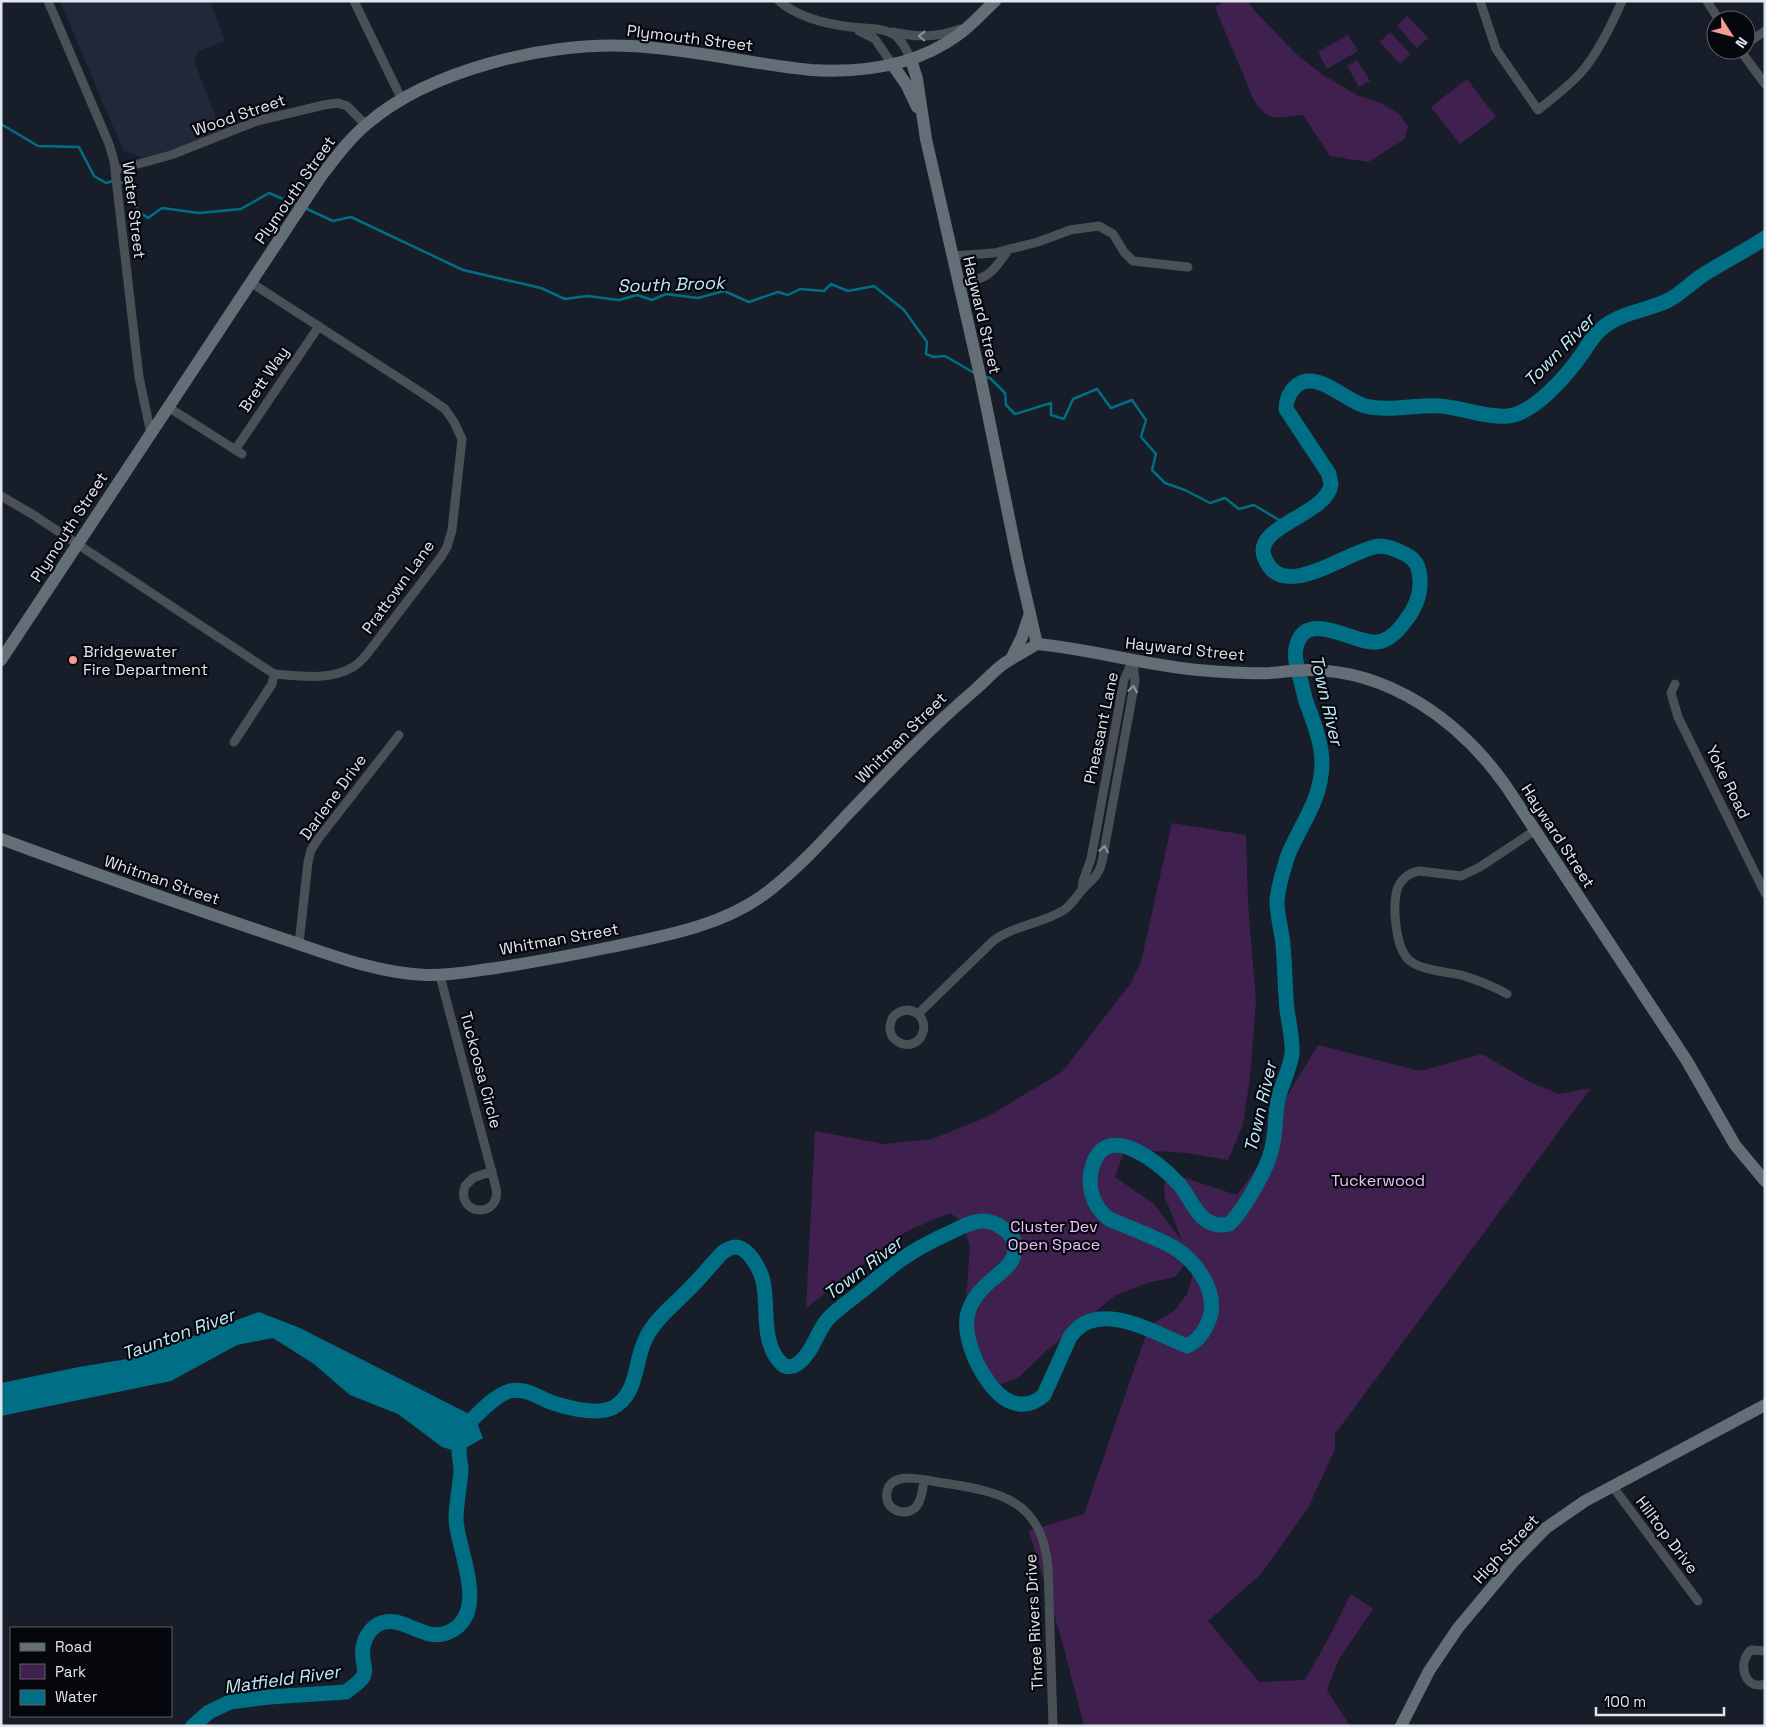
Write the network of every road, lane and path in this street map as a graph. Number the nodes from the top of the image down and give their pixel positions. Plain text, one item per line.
1 (48, 1) edge
2 (354, 1) edge
3 (779, 1) edge
4 (996, 1) edge
5 (1480, 1) edge
6 (1622, 1) edge
7 (968, 27) junction
8 (852, 28) junction
9 (876, 29) junction
10 (911, 59) junction
11 (1747, 60) edge
12 (892, 64) junction
13 (1765, 84) edge
14 (402, 100) junction
15 (921, 117) junction
16 (366, 124) junction
17 (116, 178) junction
18 (1009, 249) junction
19 (952, 256) junction
20 (1188, 267) dead end
21 (250, 282) junction
22 (958, 284) junction
23 (319, 326) junction
24 (168, 407) junction
25 (151, 434) junction
26 (1, 496) edge
27 (77, 544) junction
28 (1030, 613) junction
29 (1038, 644) junction
30 (1011, 659) junction
31 (1, 660) edge
32 (1133, 661) junction
33 (274, 674) junction
34 (1675, 684) dead end
35 (399, 734) dead end
36 (234, 742) dead end
37 (1109, 761) junction
38 (1120, 763) junction
39 (1104, 788) junction
40 (1115, 789) junction
41 (1534, 831) junction
42 (1, 840) edge
43 (1082, 890) junction
44 (1765, 893) edge
45 (299, 944) junction
46 (440, 976) junction
47 (1507, 994) dead end
48 (918, 1014) dead end
49 (492, 1171) junction
50 (1765, 1181) edge
51 (1765, 1405) edge
52 (924, 1480) junction
53 (1613, 1487) junction
54 (1698, 1601) dead end
55 (1765, 1650) edge
56 (1765, 1684) edge
57 (1053, 1726) edge
58 (1401, 1726) edge

1 - 17 street, Water Street
2 - 14 street
3 - 8 street
4 - 7 street, Plymouth Street
5 - 6 street
7 -> 9 street
7 - 10 street, Plymouth Street
8 - 9 street
8 - 12 street
9 - 10 street
10 - 12 street, Plymouth Street
10 - 15 street, Hayward Street
11 - 13 street
12 - 14 street, Plymouth Street
12 - 15 street, Hayward Street
14 - 16 street, Plymouth Street
15 - 19 street, Hayward Street
16 - 17 street, Wood Street
16 - 21 street, Plymouth Street
17 - 25 street, Water Street
18 - 19 street
18 - 20 street
18 - 22 street
19 - 22 street, Hayward Street
21 - 23 street, Prattown Lane
21 - 24 street, Plymouth Street
22 - 28 street, Hayward Street
23 - 24 street, Brett Way
23 - 33 street, Prattown Lane
24 - 25 street, Plymouth Street
25 - 27 street, Plymouth Street
26 - 27 street, Prattown Lane
27 - 31 street, Plymouth Street
27 - 33 street, Prattown Lane
28 - 29 street, Hayward Street
28 - 30 street
29 - 30 street, Whitman Street
29 - 32 street, Hayward Street
30 - 46 street, Whitman Street
32 - 37 street, Pheasant Lane
38 -> 32 street, Pheasant Lane
32 - 41 street, Hayward Street
33 - 36 street
34 - 44 street, Yoke Road
35 - 45 street, Darlene Drive
37 - 38 street
37 - 39 street, Pheasant Lane
38 - 40 street, Pheasant Lane
39 - 40 street
39 - 43 street, Pheasant Lane
43 -> 40 street, Pheasant Lane
41 - 47 street
41 - 50 street, Hayward Street
42 - 45 street, Whitman Street
43 - 48 street, Pheasant Lane
45 - 46 street, Whitman Street
46 - 49 street, Tuckoosa Circle
49 - 49 street, Tuckoosa Circle
51 - 53 street, High Street
52 - 52 street, Three Rivers Drive
52 - 57 street, Three Rivers Drive
53 - 54 street, Hilltop Drive
53 - 58 street, High Street
55 - 56 street

